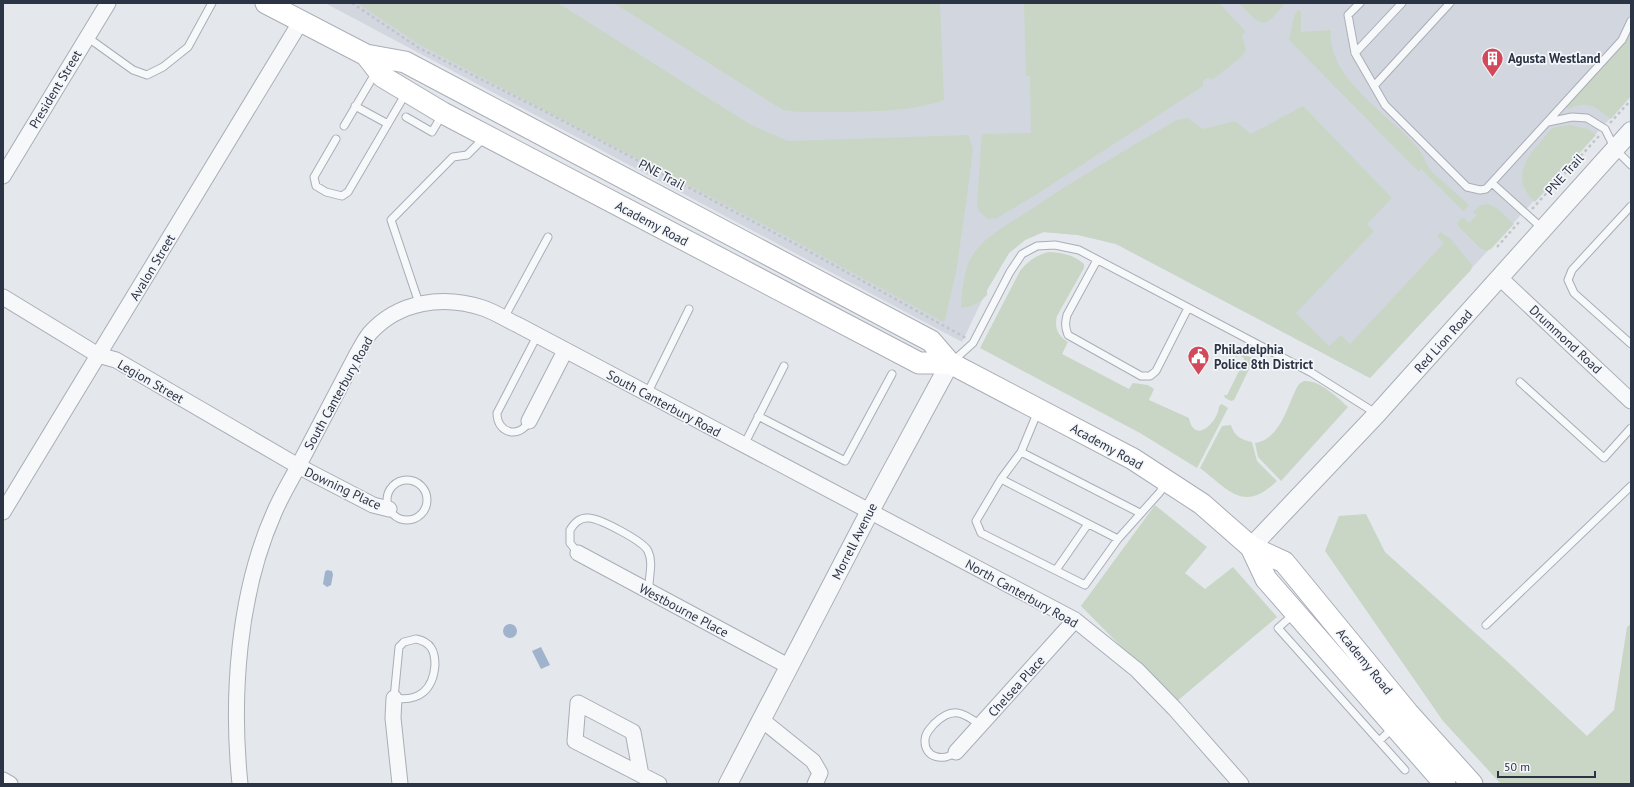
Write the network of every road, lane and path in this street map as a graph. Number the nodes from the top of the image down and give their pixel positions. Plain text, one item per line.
1 (108, 3) edge
2 (212, 3) edge
3 (266, 3) edge
4 (352, 3) edge
5 (1360, 3) edge
6 (1402, 3) edge
7 (1450, 3) edge
8 (301, 21) junction
9 (1631, 22) edge
10 (87, 37) junction
11 (1355, 53) junction
12 (372, 63) junction
13 (1374, 86) junction
14 (407, 92) junction
15 (1631, 100) edge
16 (355, 106) junction
17 (443, 113) junction
18 (406, 117) dead end
19 (1548, 122) junction
20 (388, 124) junction
21 (344, 126) dead end
22 (1605, 129) junction
23 (1631, 131) edge
24 (486, 136) junction
25 (336, 139) dead end
26 (1615, 149) junction
27 (1631, 165) edge
28 (3, 176) edge
29 (1492, 183) junction
30 (1631, 206) edge
31 (1527, 214) junction
32 (1544, 229) junction
33 (548, 237) dead end
34 (1496, 247) dead end
35 (1097, 260) junction
36 (1500, 278) junction
37 (3, 297) edge
38 (419, 303) junction
39 (1188, 308) junction
40 (688, 309) dead end
41 (504, 318) junction
42 (537, 336) junction
43 (973, 343) junction
44 (1631, 344) edge
45 (565, 351) junction
46 (98, 355) junction
47 (950, 363) junction
48 (784, 366) dead end
49 (892, 374) dead end
50 (1520, 382) dead end
51 (647, 394) junction
52 (1631, 400) edge
53 (1039, 409) junction
54 (1377, 414) junction
55 (758, 416) junction
56 (529, 420) joint
57 (1631, 428) edge
58 (744, 445) junction
59 (1021, 452) junction
60 (298, 466) junction
61 (1001, 479) junction
62 (1167, 480) junction
63 (1631, 486) edge
64 (389, 509) junction
65 (870, 511) junction
66 (3, 512) edge
67 (1140, 513) junction
68 (1088, 524) junction
69 (1118, 539) junction
70 (1251, 547) junction
71 (578, 553) joint
72 (1056, 570) junction
73 (649, 591) junction
74 (1075, 620) junction
75 (1486, 625) dead end
76 (790, 667) junction
77 (394, 698) junction
78 (762, 720) junction
79 (1396, 724) junction
80 (980, 725) junction
81 (956, 752) joint
82 (1405, 770) dead end
83 (641, 775) junction
84 (1441, 777) edge
85 (3, 780) edge
86 (10, 784) edge
87 (240, 784) edge
88 (400, 784) edge
89 (659, 784) edge
90 (728, 784) edge
91 (815, 784) edge
92 (1241, 784) edge
93 (1472, 784) edge

1 - 10 street, President Street
2 - 10 lane
3 - 8 main road, Academy Road
4 - 43 path, PNE Trail
5 - 11 lane
6 - 11 lane
7 - 13 lane
8 - 12 main road, Academy Road
8 - 46 street, Avalon Street
9 - 19 lane
10 - 28 street, President Street
11 - 13 lane
12 - 14 main road, Academy Road
12 - 16 lane
12 - 47 main road, Academy Road
13 - 29 lane
14 - 17 main road, Academy Road
14 - 20 lane
15 - 22 path, PNE Trail
16 - 20 lane
16 - 21 lane
17 - 18 lane
17 - 24 main road, Academy Road
19 - 22 lane
19 - 29 lane
20 - 25 lane
22 - 26 lane
22 - 31 path, PNE Trail
23 - 26 street, Red Lion Road
24 - 38 lane
24 - 47 main road, Academy Road
26 - 27 lane
26 - 32 street, Red Lion Road
29 - 31 lane
30 - 44 lane
31 - 32 lane
31 - 34 path, PNE Trail
32 - 36 street, Red Lion Road
33 - 41 lane
35 - 39 lane
35 - 39 lane
35 - 43 lane
36 - 52 street, Drummond Road
36 - 54 street, Red Lion Road
37 - 46 street, Legion Street
38 - 41 street, South Canterbury Road
38 - 60 street, South Canterbury Road
39 - 54 lane
40 - 51 lane
41 - 42 street, South Canterbury Road
42 - 45 street, South Canterbury Road
42 - 56 lane
43 - 47 lane
45 - 51 street, South Canterbury Road
45 - 56 street
46 - 60 street, Legion Street
46 - 66 street, Avalon Street
47 - 53 main road, Academy Road
47 - 65 street, Morrell Avenue
48 - 55 lane
49 - 55 lane
50 - 57 lane
51 - 58 street, South Canterbury Road
53 - 59 lane
53 - 62 main road, Academy Road
54 - 70 street, Red Lion Road
55 - 58 lane
58 - 65 street, South Canterbury Road
59 - 61 lane
59 - 67 lane
60 - 64 street, Downing Place
60 - 87 street, South Canterbury Road
61 - 68 lane
61 - 72 lane
62 - 67 lane
62 - 70 main road, Academy Road
63 - 75 lane
64 - 64 lane
65 - 74 street, North Canterbury Road
65 - 76 street, Morrell Avenue
67 - 69 lane
68 - 69 lane
68 - 72 lane
69 - 72 lane
70 - 79 main road, Academy Road
70 - 79 main road, Academy Road
71 - 73 street, Westbourne Place
71 - 73 lane
73 - 76 street, Westbourne Place
74 - 80 street, Chelsea Place
74 - 92 street, North Canterbury Road
76 - 78 street, Morrell Avenue
77 - 77 lane
77 - 88 street
78 - 90 street, Morrell Avenue
78 - 91 street
79 - 82 lane
79 - 84 main road, Academy Road
80 - 81 street, Chelsea Place
80 - 81 lane
83 - 83 street
83 - 89 street
84 - 93 main road, Academy Road
85 - 86 street

